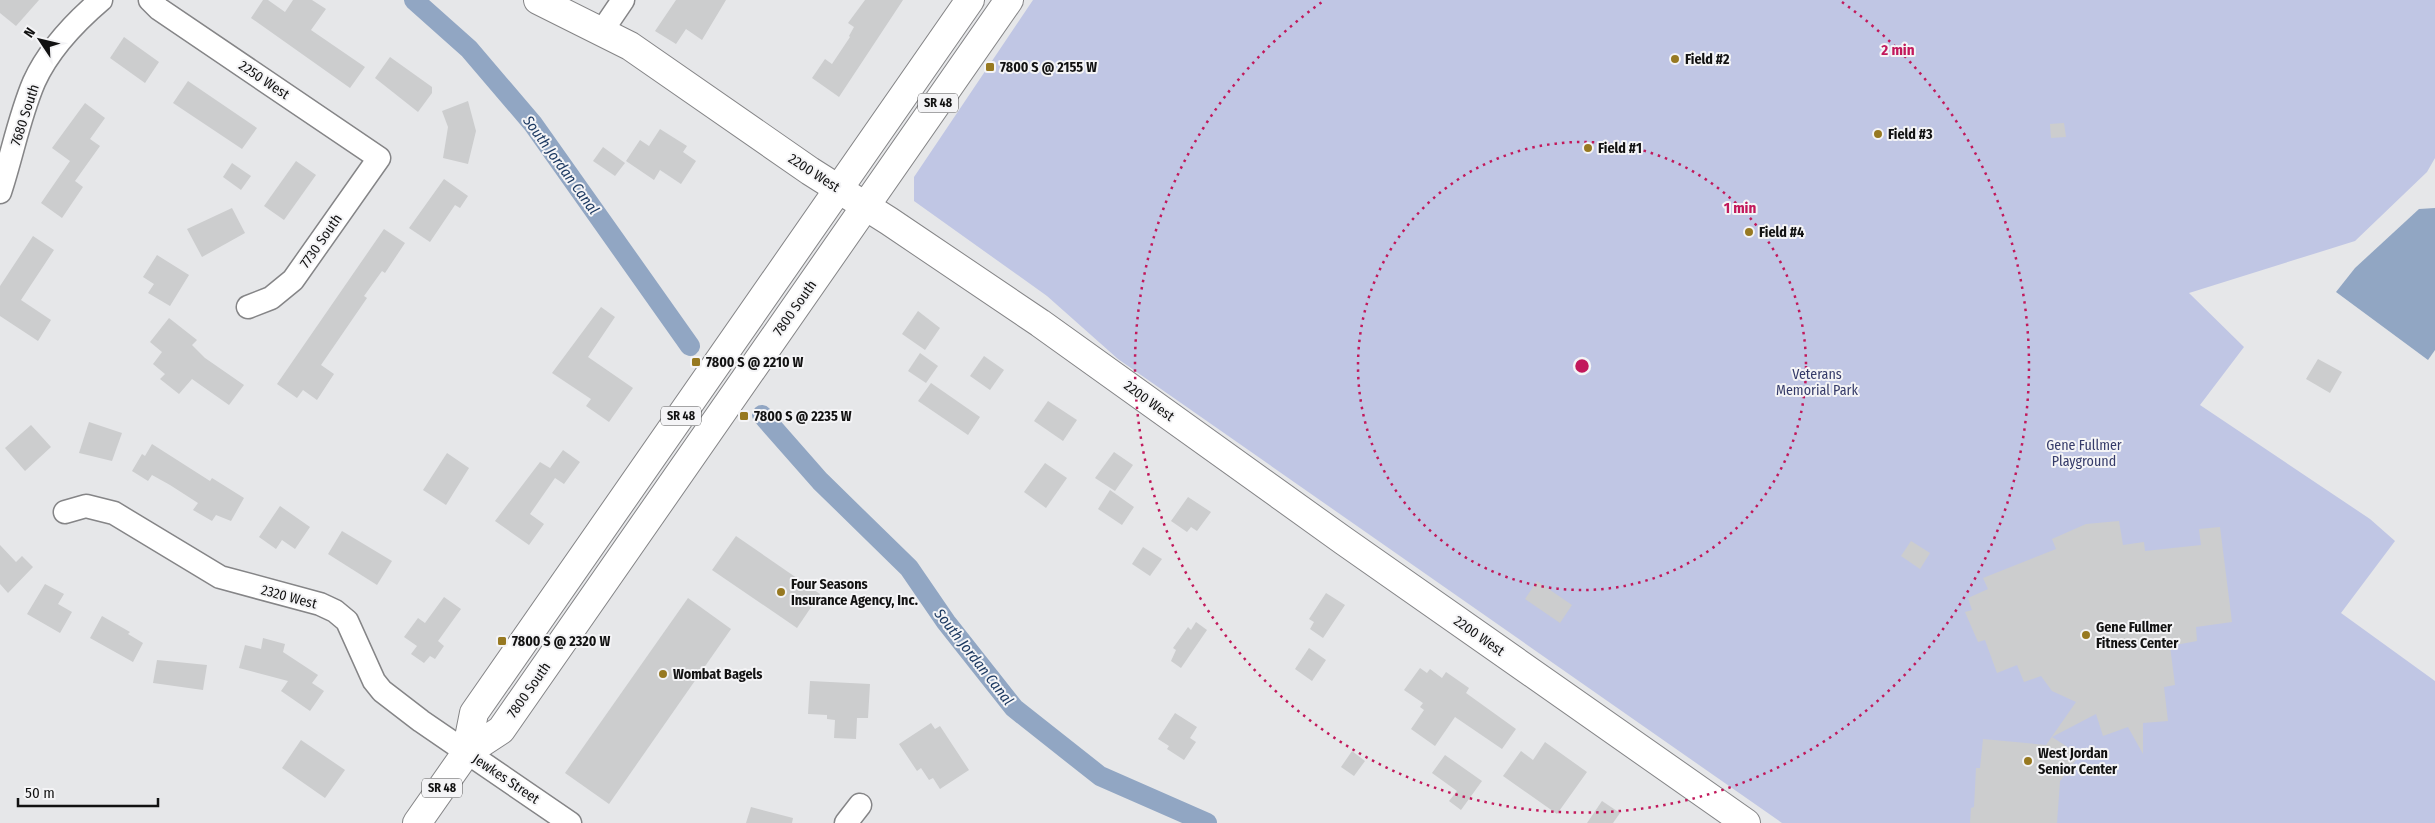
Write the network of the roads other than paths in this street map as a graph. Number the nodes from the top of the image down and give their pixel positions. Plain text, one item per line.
1 (101, 0) edge
2 (150, 0) edge
3 (538, 0) edge
4 (623, 0) edge
5 (970, 0) edge
6 (1009, 0) edge
7 (602, 31) junction
8 (6, 153) edge
9 (379, 158) joint
10 (839, 190) junction
11 (0, 192) edge
12 (866, 207) junction
13 (248, 307) dead end
14 (65, 512) dead end
15 (466, 753) junction
16 (860, 804) dead end
17 (417, 823) edge
18 (570, 823) edge
19 (846, 823) edge
20 (1746, 823) edge

1 - 8 street, 7680 South
2 - 9 street, 2250 West
3 - 7 main road, 2200 West
4 - 7 street
5 - 10 main road, 7800 South / SR 48
6 - 12 main road, 7800 South / SR 48
7 - 10 main road, 2200 West
8 - 11 street, 7680 South
9 - 13 street, 7730 South
10 - 12 main road, 2200 West
10 - 15 main road, 7800 South / SR 48
12 - 15 main road, 7800 South / SR 48
12 - 20 main road, 2200 West
14 - 15 street, 2320 West
15 - 17 main road, 7800 South / SR 48
15 - 18 street, Jewkes Street
16 - 19 street

